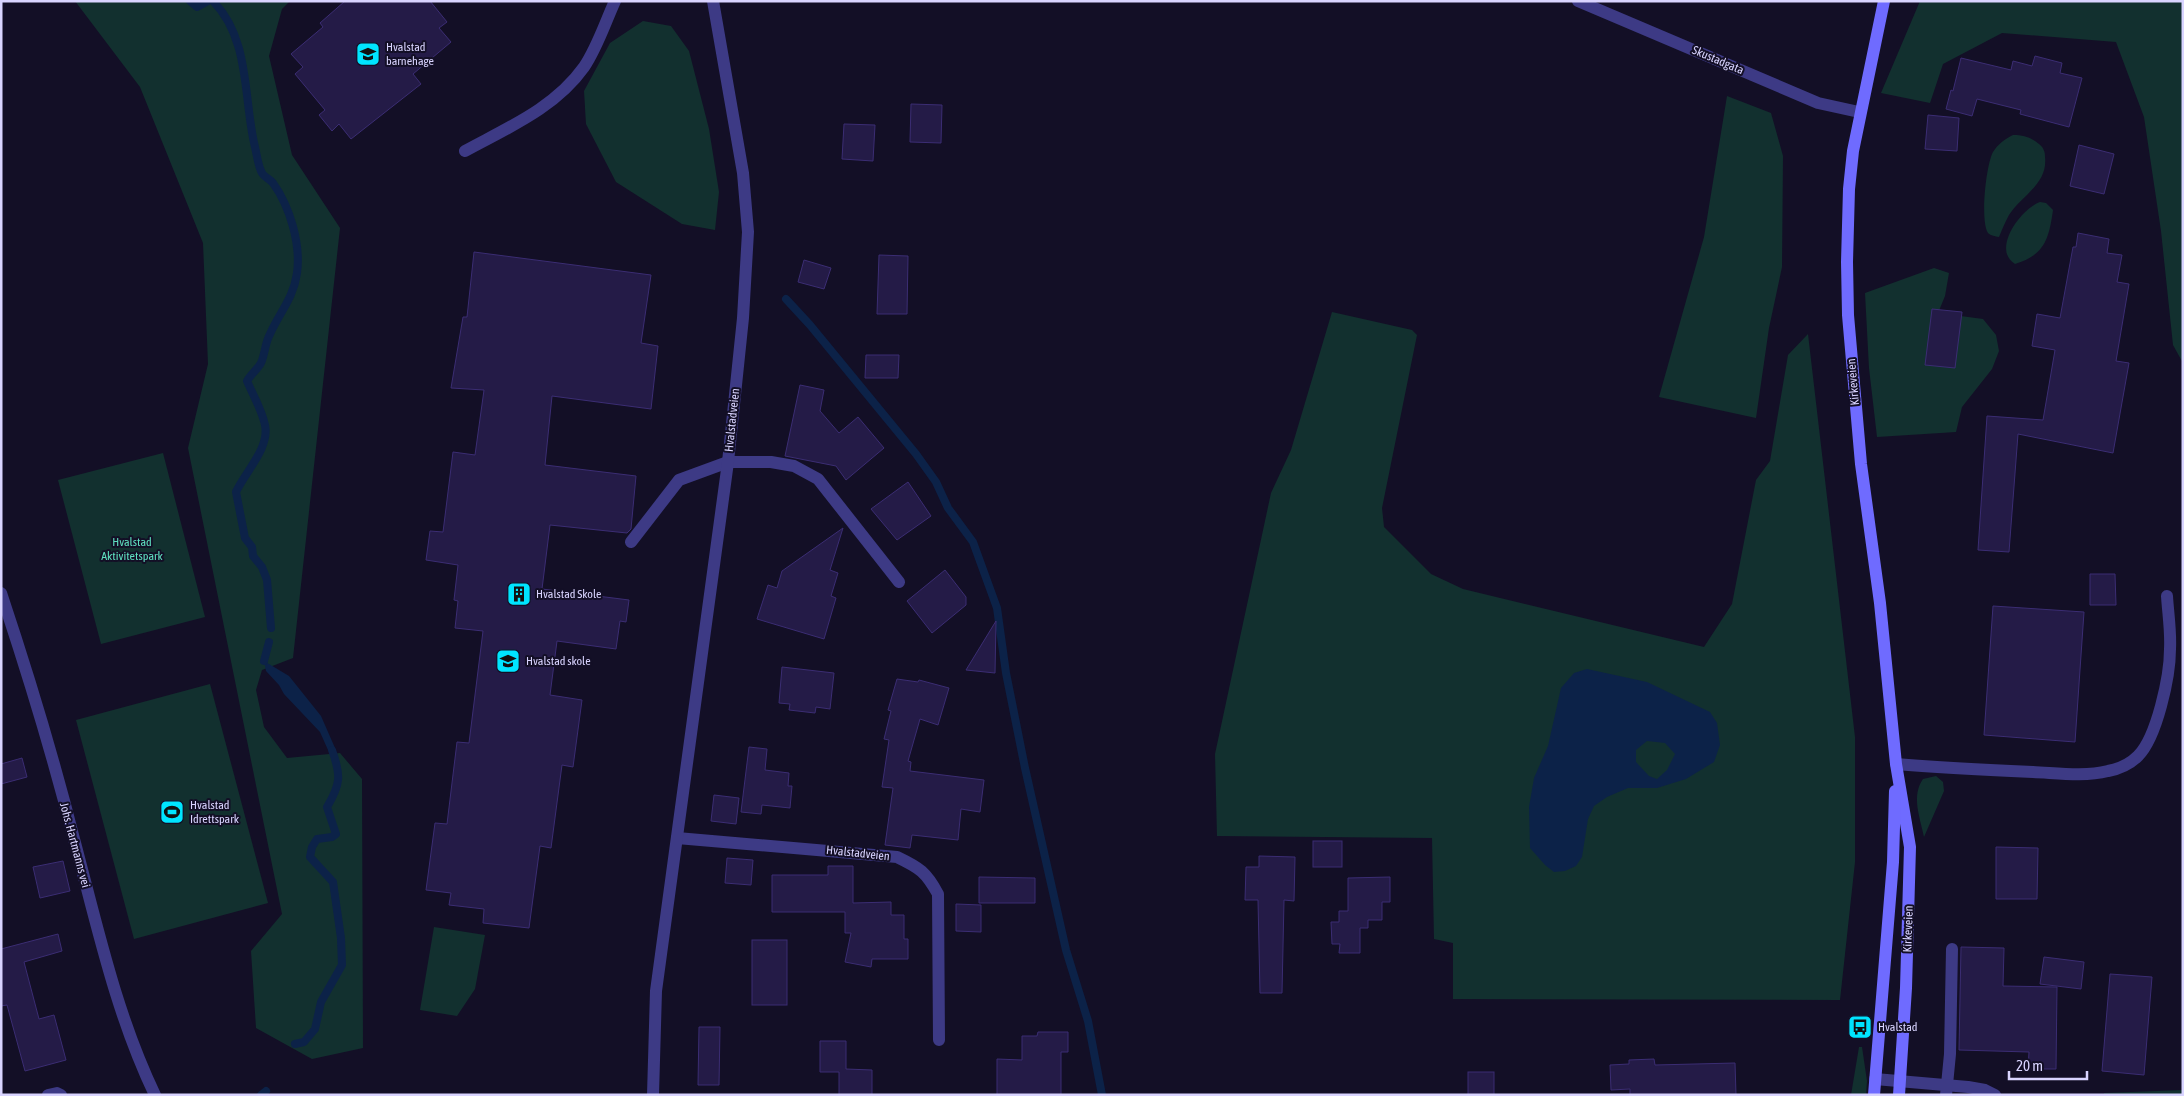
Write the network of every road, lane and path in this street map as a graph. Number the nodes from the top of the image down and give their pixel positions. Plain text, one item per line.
1 (616, 1) edge
2 (712, 1) edge
3 (1578, 1) edge
4 (1884, 1) edge
5 (1860, 112) junction
6 (465, 151) dead end
7 (728, 462) junction
8 (631, 542) dead end
9 (899, 582) dead end
10 (1, 593) edge
11 (2167, 596) dead end
12 (1896, 764) junction
13 (677, 838) junction
14 (1952, 949) dead end
15 (939, 1040) dead end
16 (1875, 1080) junction
17 (1900, 1089) edge
18 (1946, 1090) edge
19 (48, 1095) edge
20 (61, 1095) edge
21 (155, 1095) edge
22 (653, 1095) edge
23 (1874, 1095) edge
24 (1995, 1095) edge

1 - 6 street
2 - 7 street, Hvalstadveien
3 - 5 street, Skustadgata
4 - 5 main road, Kirkeveien
5 - 12 main road, Kirkeveien
7 - 8 street
7 - 9 street
7 - 13 street, Hvalstadveien
10 - 21 street, Johs. Hartmanns vei
11 - 12 street
12 - 16 main road, Kirkeveien
12 - 17 main road, Kirkeveien
13 - 15 street, Hvalstadveien
13 - 22 street, Hvalstadveien
14 - 18 street
16 - 17 street
16 - 23 main road, Kirkeveien
17 - 18 street
18 - 24 street
19 - 20 street

